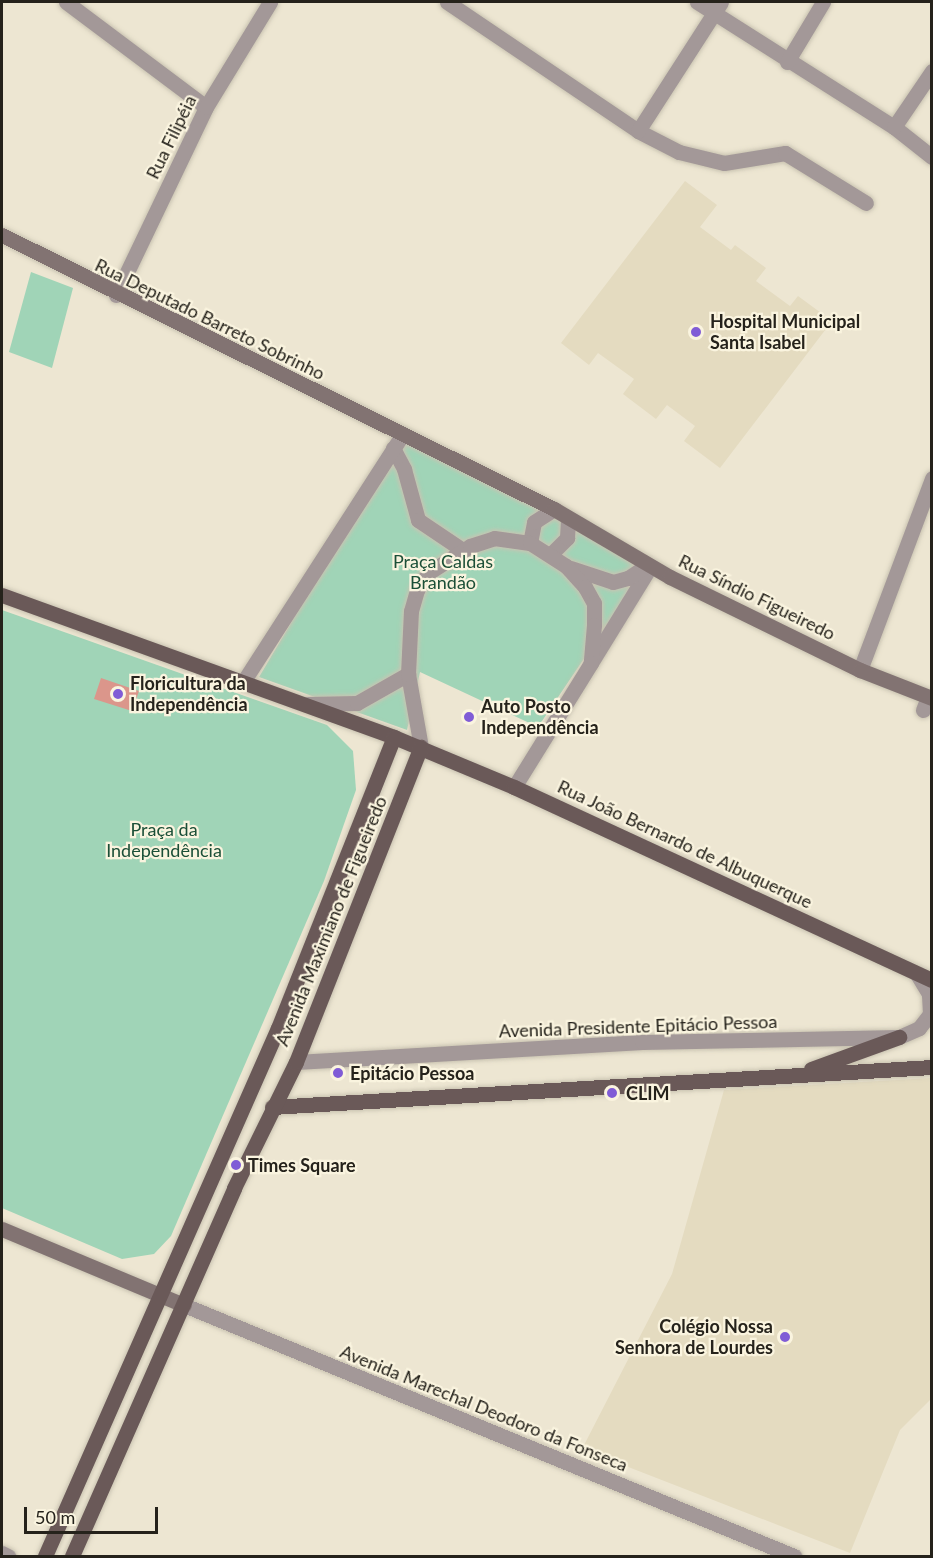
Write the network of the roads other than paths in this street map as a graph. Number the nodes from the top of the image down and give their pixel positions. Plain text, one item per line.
1 (66, 2) edge
2 (270, 2) edge
3 (447, 2) edge
4 (697, 2) edge
5 (823, 2) edge
6 (717, 7) edge
7 (787, 62) junction
8 (932, 71) edge
9 (206, 107) junction
10 (894, 127) junction
11 (638, 131) junction
12 (932, 157) edge
13 (866, 203) dead end
14 (2, 235) edge
15 (116, 295) junction
16 (403, 434) junction
17 (393, 448) junction
18 (932, 478) edge
19 (554, 509) junction
20 (568, 518) junction
21 (530, 543) junction
22 (462, 549) junction
23 (550, 554) junction
24 (566, 566) junction
25 (649, 566) junction
26 (2, 595) edge
27 (591, 663) junction
28 (860, 670) junction
29 (408, 674) junction
30 (243, 682) junction
31 (928, 702) edge
32 (308, 704) junction
33 (394, 737) junction
34 (421, 747) junction
35 (514, 787) junction
36 (924, 977) edge
37 (899, 1037) junction
38 (296, 1062) junction
39 (932, 1067) edge
40 (794, 1075) junction
41 (272, 1107) junction
42 (2, 1229) edge
43 (160, 1294) junction
44 (184, 1305) junction
45 (2, 1553) edge
46 (8, 1557) edge
47 (45, 1557) edge
48 (72, 1557) edge
49 (794, 1557) edge

1 - 9 street
2 - 9 street, Rua Filipéia
3 - 11 street
4 - 6 street
5 - 7 street
6 - 7 street
6 - 11 street
7 - 10 street
8 - 10 street
9 - 15 street, Rua Filipéia
10 - 12 street
11 - 13 street
14 - 15 main road, Rua Deputado Barreto Sobrinho
15 - 16 main road, Rua Deputado Barreto Sobrinho
16 - 17 street
16 - 19 main road
17 - 22 street
17 - 30 street
18 - 28 street
19 - 20 main road
19 - 21 street
20 - 23 street
20 - 25 main road
21 - 22 street
21 - 23 street
22 - 29 street
23 - 24 street
24 - 25 street
24 - 27 street
25 - 27 street
25 - 28 main road, Rua Síndio Figueiredo
26 - 30 main road
27 - 35 street
28 - 31 main road, Rua Síndio Figueiredo
29 - 32 street
29 - 34 street
30 - 32 main road
32 - 33 main road
33 - 34 main road
33 - 43 main road
34 - 35 main road, Rua João Bernardo de Albuquerque
34 - 38 main road, Avenida Maximiano de Figueiredo
35 - 36 main road, Rua João Bernardo de Albuquerque
36 - 37 street
37 - 38 street, Avenida Presidente Epitácio Pessoa
37 - 40 main road
38 - 41 main road, Avenida Maximiano de Figueiredo
39 - 40 main road
40 - 41 main road
41 - 44 main road
42 - 43 main road
43 - 44 main road, Avenida Marechal Deodoro da Fonseca
43 - 47 main road
44 - 48 main road
44 - 49 street, Avenida Marechal Deodoro da Fonseca
45 - 46 street

